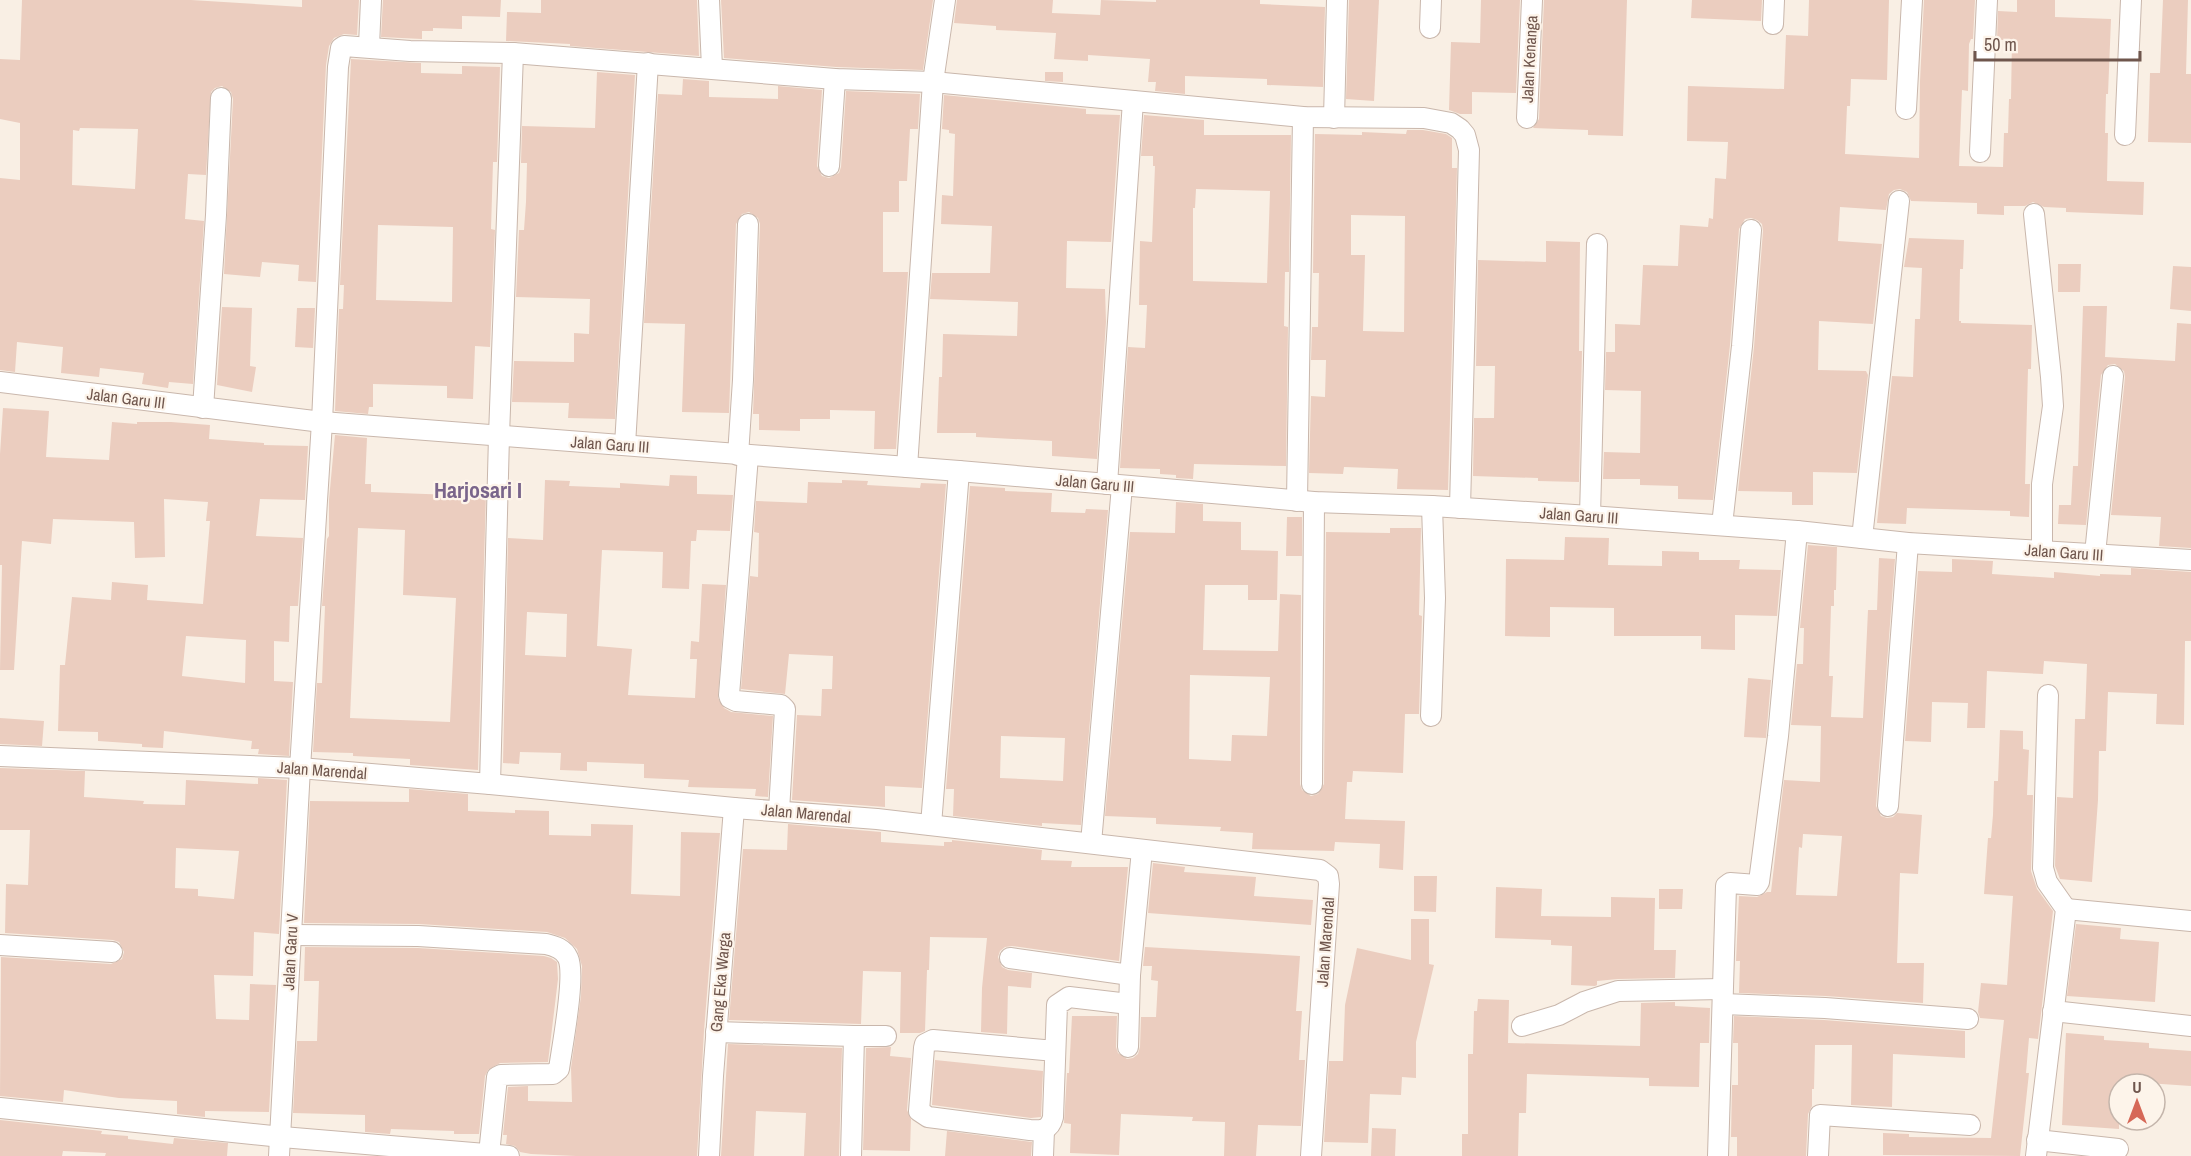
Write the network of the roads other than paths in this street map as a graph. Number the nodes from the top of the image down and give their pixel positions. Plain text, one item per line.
1 (371, 0) edge
2 (709, 0) edge
3 (945, 0) edge
4 (1337, 0) edge
5 (1431, 0) edge
6 (1532, 0) edge
7 (1774, 0) edge
8 (1912, 0) edge
9 (1987, 0) edge
10 (2131, 0) edge
11 (1773, 24) dead end
12 (1430, 28) dead end
13 (369, 46) junction
14 (513, 53) junction
15 (648, 63) junction
16 (711, 68) junction
17 (835, 79) junction
18 (933, 82) junction
19 (221, 98) dead end
20 (1133, 101) junction
21 (1906, 109) dead end
22 (1303, 117) junction
23 (1334, 118) junction
24 (1527, 118) dead end
25 (2125, 135) dead end
26 (1980, 152) dead end
27 (829, 166) dead end
28 (1899, 201) dead end
29 (2034, 214) dead end
30 (747, 224) dead end
31 (1751, 230) dead end
32 (1597, 244) dead end
33 (2113, 376) dead end
34 (0, 382) edge
35 (203, 408) junction
36 (322, 422) junction
37 (499, 436) junction
38 (625, 445) junction
39 (743, 455) junction
40 (907, 467) junction
41 (959, 471) junction
42 (1114, 485) junction
43 (1305, 502) junction
44 (1432, 506) junction
45 (1460, 508) junction
46 (1590, 516) junction
47 (1722, 525) junction
48 (1797, 531) junction
49 (1862, 538) junction
50 (1908, 543) junction
51 (2042, 551) junction
52 (2095, 554) junction
53 (2191, 560) edge
54 (2048, 695) dead end
55 (1431, 716) dead end
56 (0, 756) edge
57 (300, 768) junction
58 (490, 784) junction
59 (1312, 784) dead end
60 (1888, 806) dead end
61 (734, 808) junction
62 (780, 811) junction
63 (931, 825) junction
64 (1091, 843) junction
65 (1142, 850) junction
66 (2066, 909) junction
67 (2191, 921) edge
68 (291, 935) junction
69 (0, 945) edge
70 (112, 952) dead end
71 (1010, 958) dead end
72 (1130, 975) junction
73 (1722, 997) junction
74 (1129, 1004) junction
75 (2053, 1011) junction
76 (1968, 1019) dead end
77 (1522, 1026) dead end
78 (2191, 1026) edge
79 (716, 1032) junction
80 (854, 1036) junction
81 (886, 1036) dead end
82 (1128, 1047) dead end
83 (1055, 1051) junction
84 (0, 1108) edge
85 (1970, 1125) dead end
86 (1044, 1130) junction
87 (280, 1147) edge
88 (2037, 1148) edge
89 (2118, 1149) dead end
90 (489, 1154) junction
91 (509, 1156) edge
92 (710, 1156) edge
93 (851, 1156) edge
94 (1043, 1156) edge
95 (1311, 1156) edge
96 (1718, 1156) edge
97 (1818, 1156) edge

1 - 13 street
2 - 16 street
3 - 18 street
4 - 23 street
5 - 12 street
6 - 24 street, Jalan Kenanga
7 - 11 street
8 - 21 street
9 - 26 street
10 - 25 street
13 - 14 street, Jalan Garu V
13 - 36 street, Jalan Garu V
14 - 15 street, Jalan Garu V
14 - 37 street
15 - 16 street, Jalan Garu V
15 - 38 street
16 - 17 street, Jalan Garu V
17 - 18 street, Jalan Garu V
17 - 27 street
18 - 20 street, Jalan Garu V
18 - 40 street
19 - 35 street
20 - 22 street, Jalan Garu V
20 - 42 street
22 - 23 street, Jalan Garu V
22 - 43 street
23 - 45 street, Jalan Garu V
28 - 49 street
29 - 51 street
30 - 39 street
31 - 47 street
32 - 46 street
33 - 52 street
34 - 35 street, Jalan Garu III
35 - 36 street, Jalan Garu III
36 - 37 street, Jalan Garu III
36 - 57 street, Jalan Garu V
37 - 38 street, Jalan Garu III
37 - 58 street
38 - 39 street, Jalan Garu III
39 - 40 street, Jalan Garu III
39 - 62 street
40 - 41 street, Jalan Garu III
41 - 42 street, Jalan Garu III
41 - 63 street
42 - 43 street, Jalan Garu III
42 - 64 street
43 - 44 street, Jalan Garu III
43 - 59 street
44 - 45 street, Jalan Garu III
44 - 55 street
45 - 46 street, Jalan Garu III
46 - 47 street, Jalan Garu III
47 - 48 street, Jalan Garu III
48 - 49 street, Jalan Garu III
48 - 73 street
49 - 50 street, Jalan Garu III
50 - 51 street, Jalan Garu III
50 - 60 street
51 - 52 street, Jalan Garu III
52 - 53 street, Jalan Garu III
54 - 66 street
56 - 57 street, Jalan Marendal
57 - 58 street, Jalan Marendal
57 - 68 street, Jalan Garu V
58 - 61 street, Jalan Marendal
61 - 62 street, Jalan Marendal
61 - 79 street, Gang Eka Warga
62 - 63 street, Jalan Marendal
63 - 64 street, Jalan Marendal
64 - 65 street, Jalan Marendal
65 - 72 street
65 - 95 street, Jalan Marendal
66 - 67 street
66 - 75 street
68 - 87 street, Jalan Garu V
68 - 90 street
69 - 70 street
71 - 72 street
72 - 74 street
73 - 76 street
73 - 77 street
73 - 96 street
74 - 82 street
74 - 83 street
75 - 78 street
75 - 88 street
79 - 80 street
79 - 92 street, Gang Eka Warga
80 - 81 street
80 - 93 street
83 - 86 street
83 - 86 street
84 - 87 street
85 - 97 street
86 - 94 street
87 - 90 street
88 - 89 street
90 - 91 street

